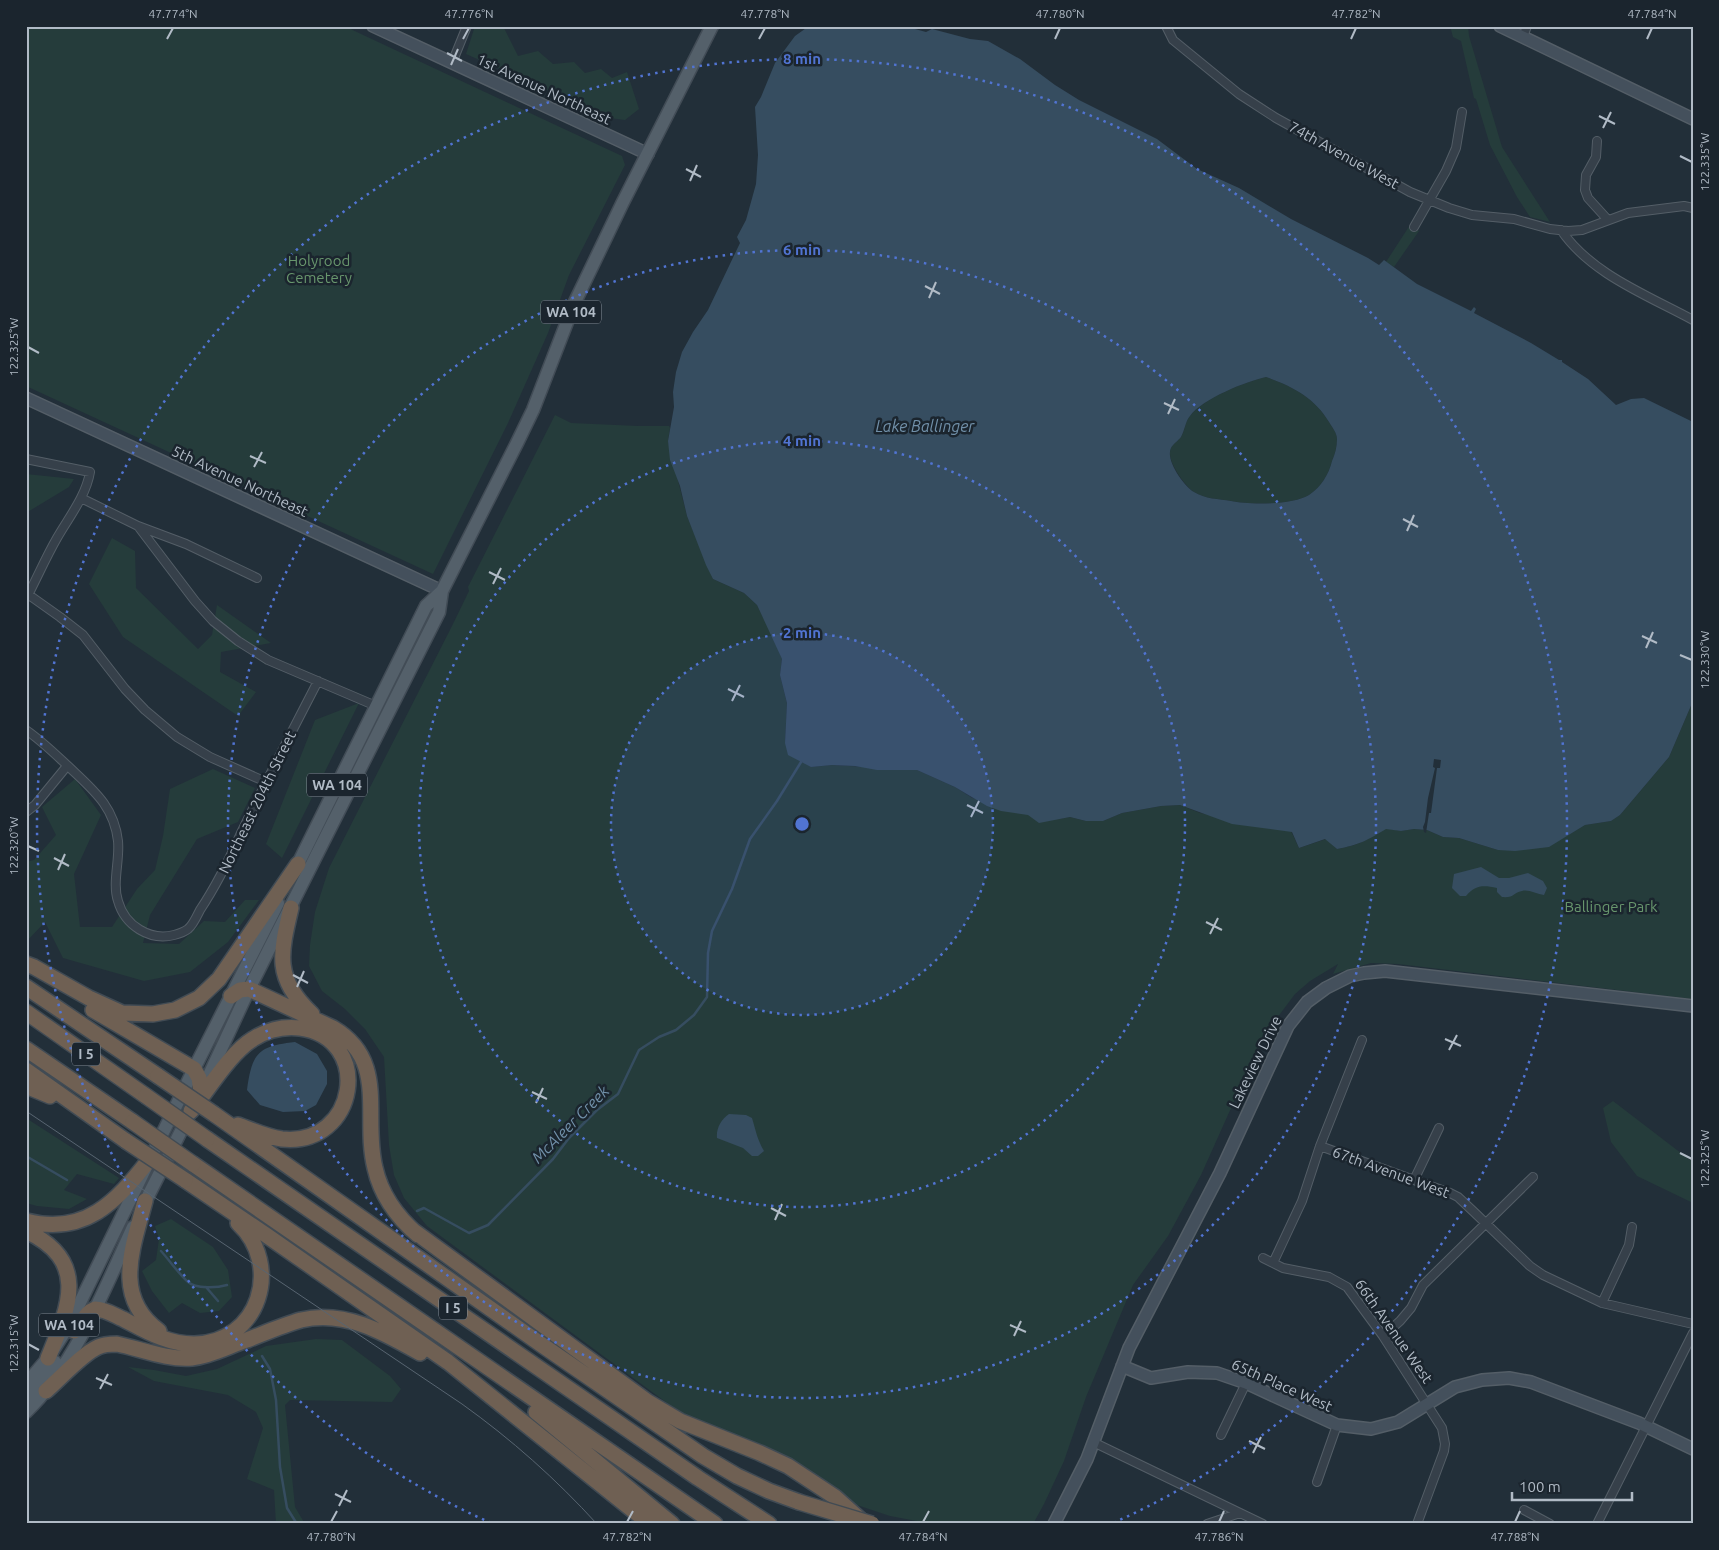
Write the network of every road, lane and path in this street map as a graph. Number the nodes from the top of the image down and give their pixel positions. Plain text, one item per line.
1 (373, 26) edge
2 (467, 26) edge
3 (712, 26) edge
4 (1166, 26) edge
5 (1500, 26) edge
6 (1525, 32) edge
7 (452, 63) junction
8 (1462, 112) dead end
9 (1693, 119) edge
10 (1597, 141) dead end
11 (648, 154) junction
12 (1431, 200) junction
13 (1693, 208) edge
14 (1608, 220) junction
15 (1414, 227) dead end
16 (1561, 230) junction
17 (1693, 320) edge
18 (26, 398) edge
19 (26, 460) edge
20 (80, 498) junction
21 (138, 526) junction
22 (257, 578) dead end
23 (442, 591) junction
24 (27, 597) edge
25 (406, 680) junction
26 (318, 681) junction
27 (376, 706) junction
28 (26, 730) edge
29 (380, 731) junction
30 (67, 766) junction
31 (266, 782) junction
32 (26, 812) edge
33 (298, 864) junction
34 (291, 908) junction
35 (26, 965) edge
36 (26, 987) edge
37 (249, 989) junction
38 (231, 996) junction
39 (1693, 1006) edge
40 (26, 1012) edge
41 (327, 1025) junction
42 (1362, 1040) dead end
43 (26, 1049) edge
44 (194, 1069) junction
45 (26, 1070) edge
46 (26, 1086) edge
47 (201, 1092) junction
48 (191, 1111) junction
49 (214, 1114) junction
50 (1439, 1128) dead end
51 (121, 1137) junction
52 (1320, 1146) junction
53 (149, 1160) junction
54 (1533, 1177) dead end
55 (1414, 1180) junction
56 (210, 1198) junction
57 (145, 1201) junction
58 (26, 1221) edge
59 (1486, 1224) junction
60 (1632, 1227) dead end
61 (411, 1229) junction
62 (26, 1231) edge
63 (1263, 1258) dead end
64 (101, 1260) junction
65 (1273, 1263) junction
66 (1602, 1303) junction
67 (95, 1309) junction
68 (1693, 1324) edge
69 (74, 1331) junction
70 (1693, 1333) edge
71 (1383, 1336) junction
72 (195, 1344) junction
73 (542, 1345) junction
74 (460, 1348) junction
75 (48, 1358) junction
76 (1122, 1366) junction
77 (1246, 1383) junction
78 (26, 1384) edge
79 (46, 1391) junction
80 (26, 1398) edge
81 (1427, 1404) junction
82 (26, 1412) edge
83 (1337, 1425) junction
84 (1647, 1426) junction
85 (535, 1432) junction
86 (1221, 1435) dead end
87 (1093, 1442) junction
88 (1693, 1449) edge
89 (698, 1478) junction
90 (1317, 1482) dead end
91 (1524, 1510) dead end
92 (1241, 1513) junction
93 (650, 1524) edge
94 (672, 1524) edge
95 (715, 1524) edge
96 (752, 1524) edge
97 (768, 1524) edge
98 (864, 1524) edge
99 (872, 1524) edge
100 (1054, 1524) edge
101 (1207, 1524) edge
102 (1240, 1524) edge
103 (1263, 1524) edge
104 (1417, 1524) edge
105 (1550, 1524) edge
106 (1597, 1524) edge

1 - 7 street, 1st Avenue Northeast
2 - 7 street
3 - 11 main road, WA 104
4 - 12 street, 74th Avenue West
5 - 6 street
6 - 9 street
7 - 11 street, 1st Avenue Northeast
8 - 12 street
10 - 14 street
11 - 23 main road, WA 104
12 - 15 street
12 - 16 street, 74th Avenue West
13 - 14 street, 74th Avenue West
14 - 16 street, 74th Avenue West
16 - 17 street
18 - 23 street, 5th Avenue Northeast
19 - 20 street
20 - 21 street
20 - 24 street
21 - 22 street
21 - 26 street
23 - 25 main road, WA 104
23 - 27 main road, WA 104
24 - 31 street
25 - 27 main road
25 - 29 main road, WA 104
26 - 27 street
26 - 31 street, Northeast 204th Street
27 - 29 main road
27 - 33 main road, WA 104
28 - 30 street
29 - 34 main road, WA 104
30 - 31 street, Northeast 204th Street
30 - 32 street
33 - 35 highway
33 - 38 main road, WA 104
34 - 37 main road, WA 104
34 - 41 highway
35 - 44 highway
36 - 49 highway, bridge
37 - 38 highway
37 - 41 highway
37 - 47 main road, WA 104
38 - 44 main road, WA 104
39 - 76 street, Lakeview Drive
40 - 89 highway, I 5, bridge
41 - 61 highway
42 - 52 street
43 - 74 highway, I 5, bridge
44 - 47 highway
44 - 53 main road, WA 104
45 - 51 highway
46 - 51 highway
47 - 48 main road, WA 104
48 - 49 highway
48 - 57 main road, WA 104
49 - 73 highway
50 - 55 street
51 - 56 highway, bridge
52 - 55 street, 67th Avenue West
52 - 65 street
53 - 58 highway
53 - 64 main road, WA 104
54 - 59 street
55 - 59 street, 67th Avenue West
56 - 72 highway
56 - 85 highway
57 - 67 main road, WA 104
57 - 72 highway
59 - 66 street, 67th Avenue West
59 - 71 street
60 - 66 street
61 - 73 highway
61 - 98 highway
62 - 75 highway
63 - 65 street, 66th Avenue West
64 - 69 main road
64 - 75 main road, WA 104
65 - 71 street, 66th Avenue West
66 - 68 street, 67th Avenue West
67 - 69 highway
67 - 72 highway
67 - 79 main road, WA 104
69 - 80 main road
70 - 84 street
71 - 81 street, 66th Avenue West
73 - 99 highway, bridge
74 - 94 highway
74 - 95 highway, I 5
75 - 78 main road, WA 104
76 - 77 street, 65th Place West
76 - 87 street, Lakeview Drive
77 - 83 street, 65th Place West
77 - 86 street
79 - 82 main road, WA 104
79 - 85 highway
81 - 83 street, 65th Place West
81 - 84 street, 66th Avenue West
81 - 104 street
83 - 90 street
84 - 88 street, 66th Avenue West
84 - 106 street
85 - 93 highway
87 - 92 street
87 - 100 street, Lakeview Drive
89 - 96 highway
89 - 97 highway, I 5
91 - 105 street
92 - 101 street
92 - 102 street
92 - 103 street

